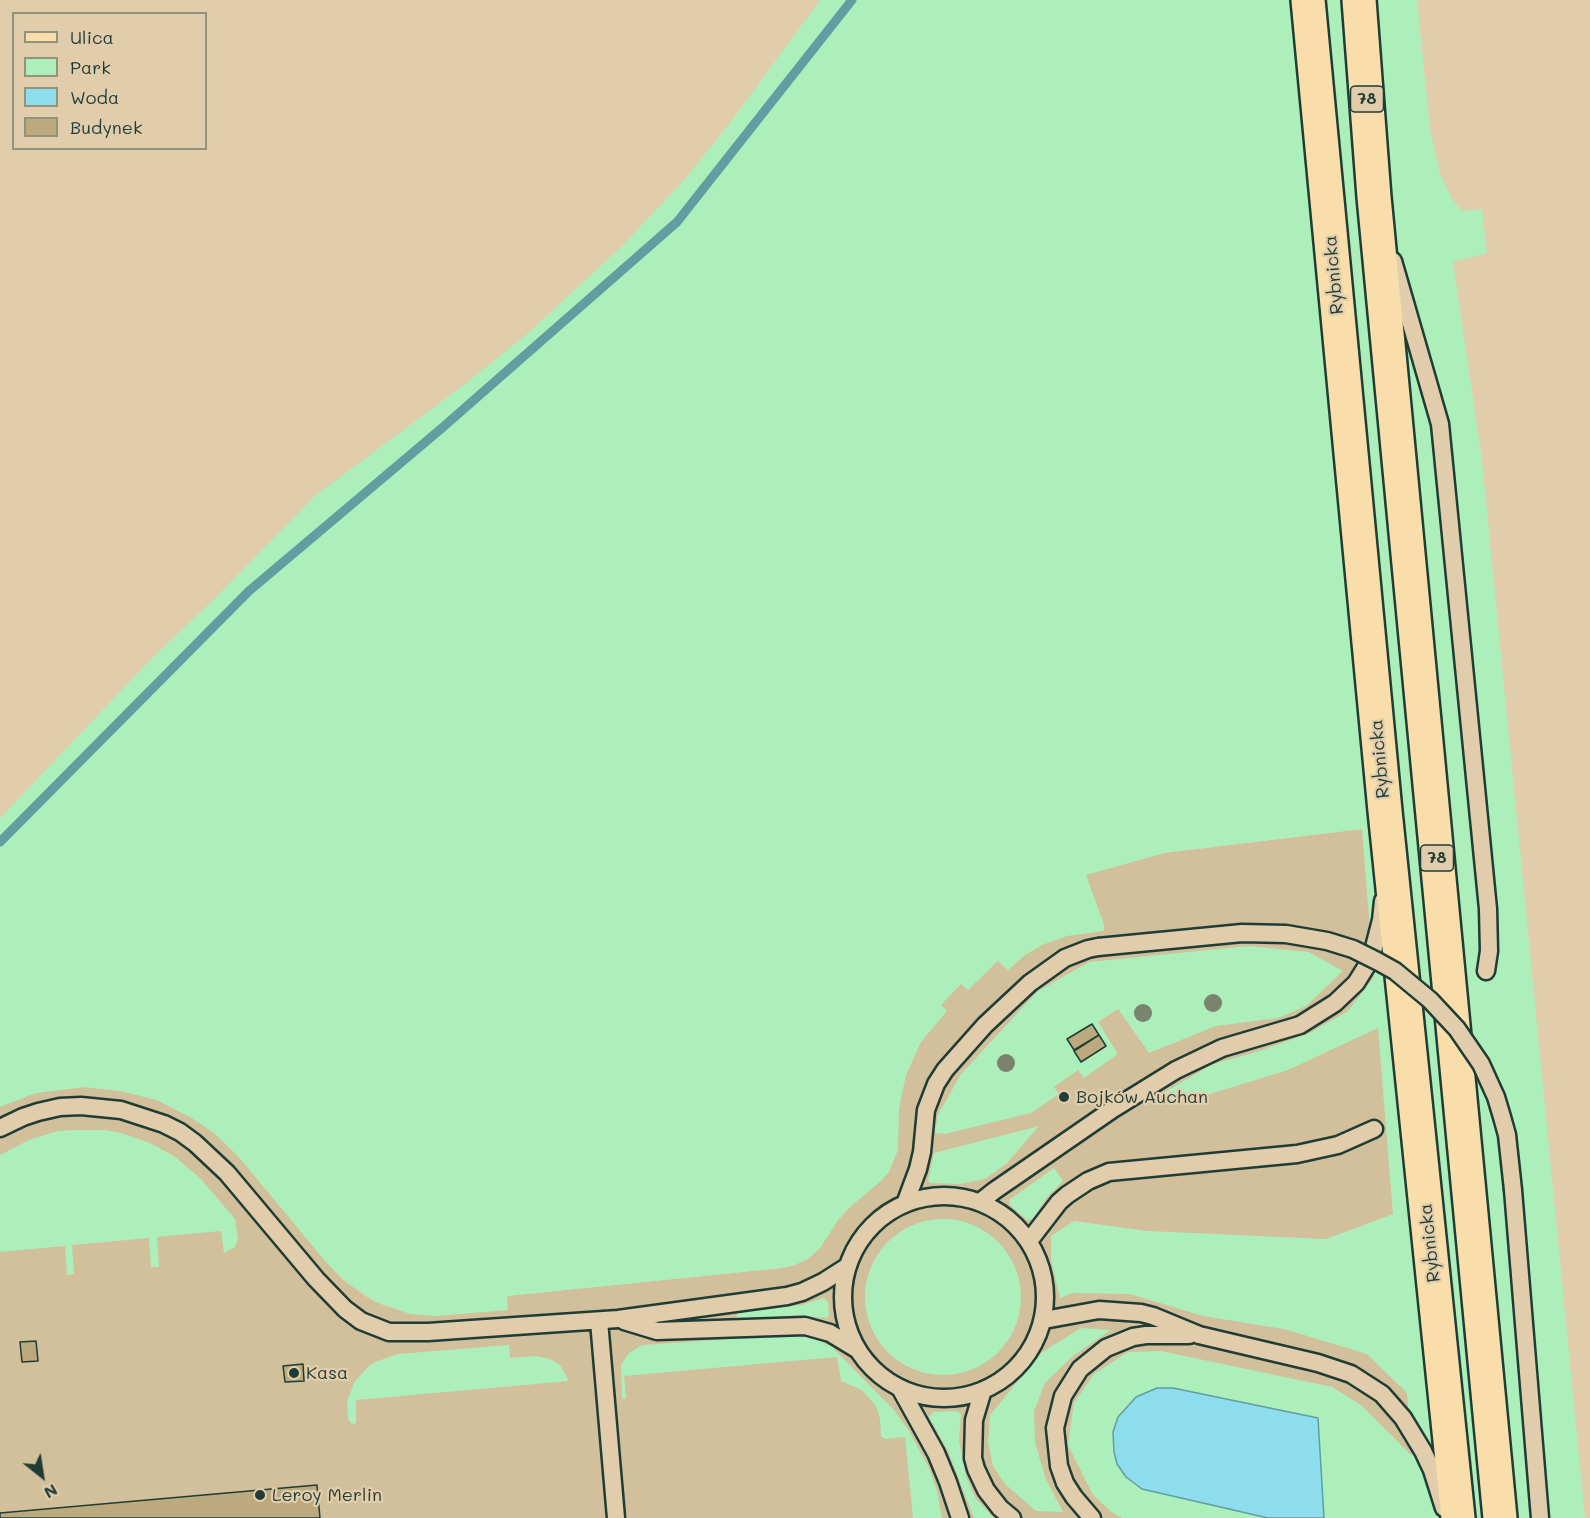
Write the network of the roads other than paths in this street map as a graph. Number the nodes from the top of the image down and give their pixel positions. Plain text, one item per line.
1 (1308, 0) edge
2 (1359, 0) edge
3 (1374, 197) junction
4 (1385, 811) junction
5 (1486, 971) dead end
6 (0, 1128) edge
7 (1374, 1129) dead end
8 (980, 1202) junction
9 (904, 1204) junction
10 (1029, 1241) junction
11 (848, 1266) junction
12 (618, 1319) junction
13 (1044, 1320) junction
14 (599, 1321) junction
15 (1199, 1335) junction
16 (858, 1350) junction
17 (900, 1388) junction
18 (983, 1390) junction
19 (616, 1518) edge
20 (960, 1518) edge
21 (1012, 1518) edge
22 (1092, 1518) edge
23 (1447, 1518) edge
24 (1458, 1518) edge
25 (1500, 1518) edge
26 (1540, 1518) edge

1 - 4 main road, Rybnicka
2 - 3 main road, 78
3 - 5 lane
3 - 25 main road, 78
4 - 8 lane
4 - 24 main road, Rybnicka
6 - 14 lane
7 - 10 lane
8 - 9 lane
8 - 10 lane
9 - 11 lane
9 - 26 lane, bridge
10 - 13 lane
11 - 12 lane
11 - 16 lane
12 - 14 lane
12 - 16 lane
13 - 15 lane
13 - 18 lane
14 - 19 lane
15 - 22 lane
15 - 23 lane
16 - 17 lane
17 - 18 lane
17 - 20 lane
18 - 21 lane

